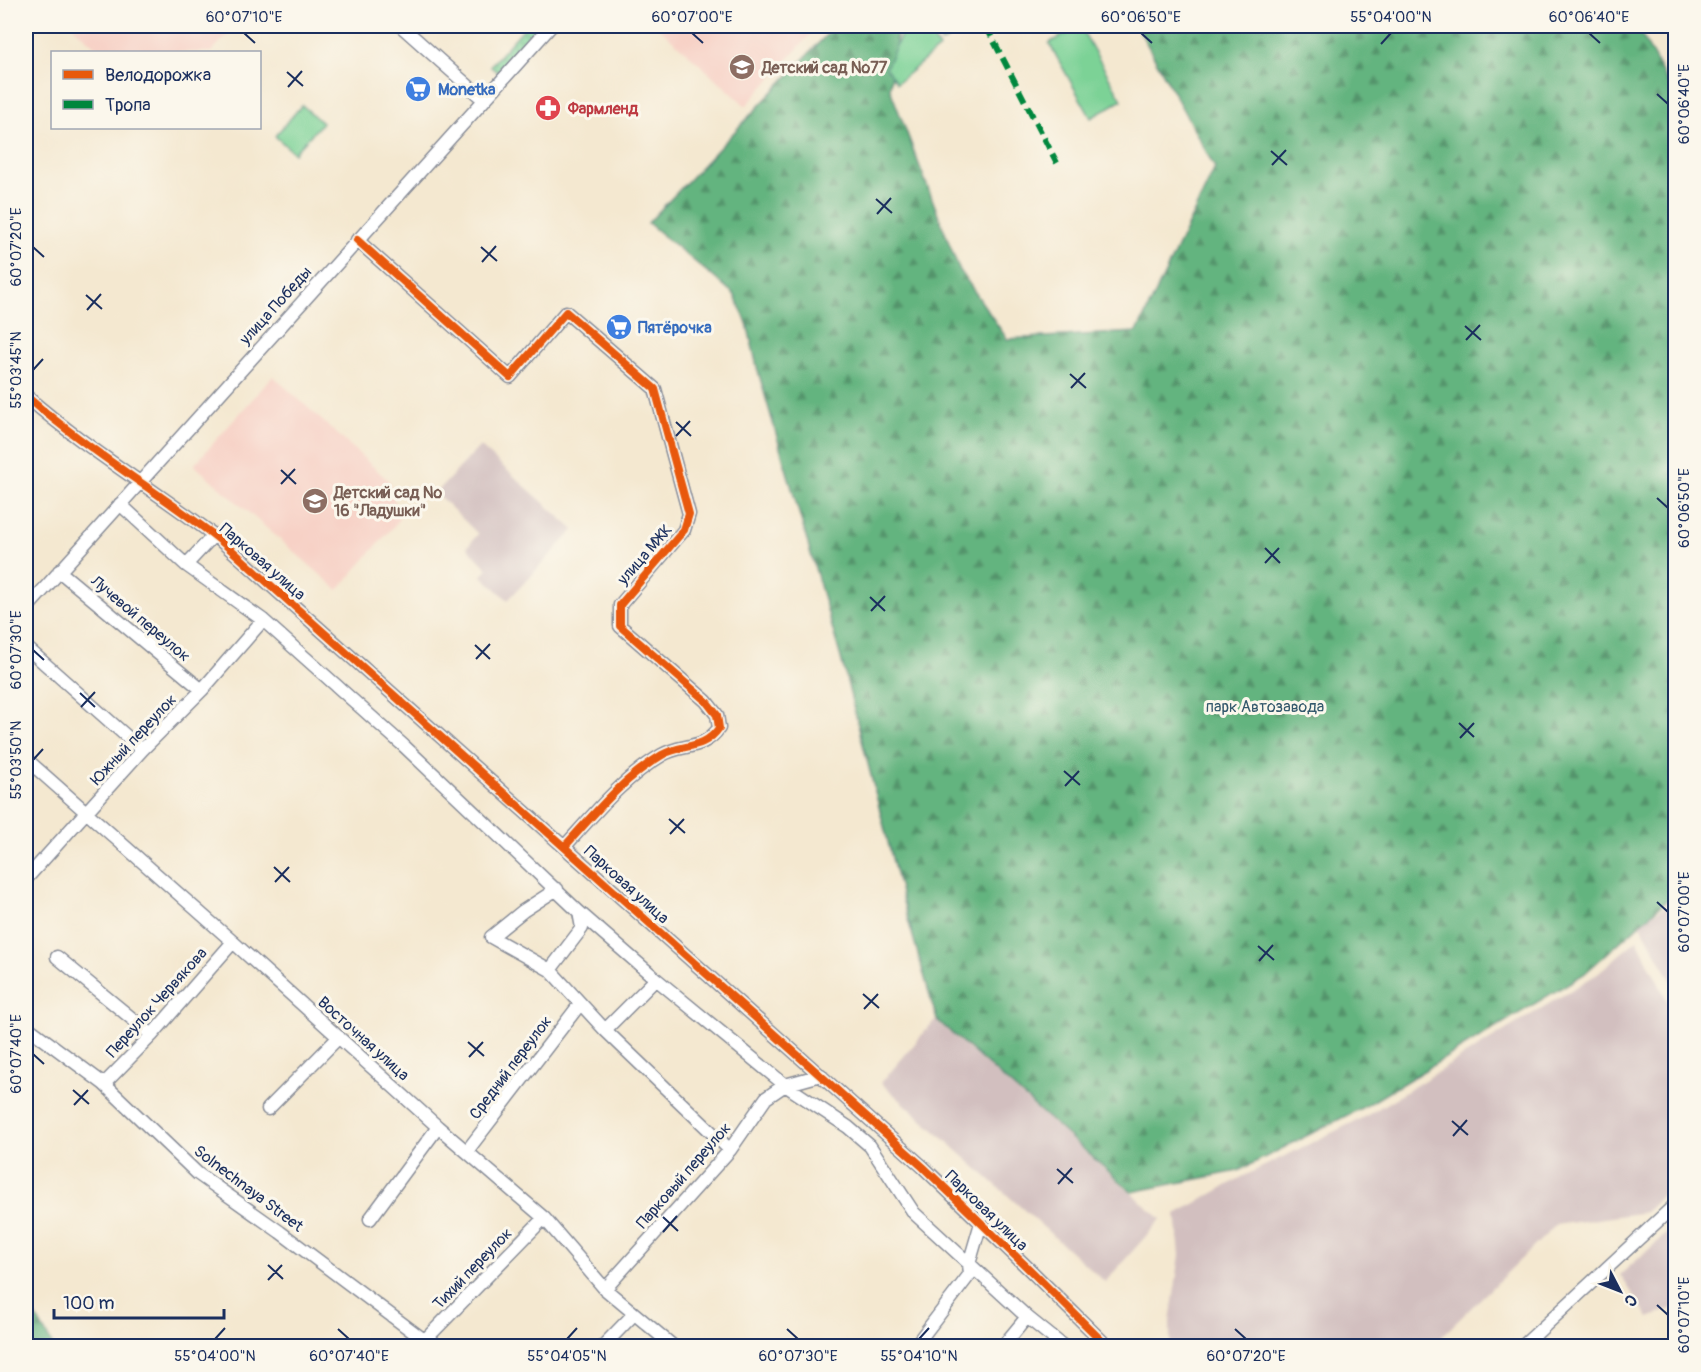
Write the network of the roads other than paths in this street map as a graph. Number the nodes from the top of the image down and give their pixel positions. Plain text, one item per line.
1 (401, 26) edge
2 (551, 26) edge
3 (484, 100) junction
4 (357, 240) junction
5 (26, 396) edge
6 (140, 481) junction
7 (120, 504) junction
8 (214, 535) junction
9 (186, 565) junction
10 (59, 571) junction
11 (26, 609) edge
12 (263, 620) junction
13 (26, 647) edge
14 (202, 690) junction
15 (142, 750) junction
16 (26, 759) edge
17 (87, 812) junction
18 (565, 846) junction
19 (26, 879) edge
20 (557, 889) junction
21 (579, 912) junction
22 (233, 942) junction
23 (57, 957) dead end
24 (549, 970) junction
25 (656, 979) junction
26 (580, 1004) junction
27 (26, 1026) edge
28 (605, 1030) junction
29 (152, 1035) junction
30 (339, 1037) junction
31 (821, 1075) junction
32 (104, 1083) junction
33 (785, 1085) junction
34 (268, 1109) dead end
35 (858, 1109) junction
36 (438, 1127) junction
37 (848, 1127) junction
38 (730, 1150) junction
39 (467, 1151) junction
40 (1676, 1204) edge
41 (544, 1218) junction
42 (370, 1219) dead end
43 (981, 1222) junction
44 (969, 1264) junction
45 (605, 1289) junction
46 (634, 1314) junction
47 (1027, 1317) junction
48 (428, 1344) edge
49 (603, 1347) edge
50 (673, 1347) edge
51 (915, 1347) edge
52 (1003, 1347) edge
53 (1063, 1347) edge
54 (1107, 1347) edge
55 (1522, 1347) edge

1 - 3 street
2 - 3 street, улица Победы
3 - 4 street, улица Победы
4 - 6 street, улица Победы
4 - 18 street, улица МЖК
5 - 6 street, Парковая улица
6 - 7 street, улица Победы
6 - 8 street, Парковая улица
7 - 9 street
7 - 10 street, улица Победы
8 - 9 street
8 - 18 street, Парковая улица
9 - 12 street
10 - 11 street, улица Победы
10 - 14 street, Лучевой переулок
12 - 14 street, Южный переулок
12 - 20 street
13 - 15 street
14 - 15 street, Южный переулок
15 - 17 street, Южный переулок
16 - 17 street, Восточная улица
17 - 19 street, Южный переулок
17 - 22 street, Восточная улица
18 - 31 street, Парковая улица
20 - 21 street
20 - 24 street
21 - 24 street
21 - 25 street
22 - 29 street, Переулок Червякова
22 - 30 street, Восточная улица
23 - 29 street
24 - 26 street
25 - 28 street
25 - 33 street
26 - 28 street
26 - 39 street, Средний переулок
27 - 32 street, Solnechnaya Street
28 - 38 street
29 - 32 street, Переулок Червякова
30 - 34 street
30 - 36 street, Восточная улица
31 - 33 street, Парковый переулок
31 - 35 street, Парковая улица
32 - 48 street, Solnechnaya Street
33 - 37 street
33 - 38 street, Парковый переулок
35 - 37 street
35 - 43 street, Парковая улица
36 - 39 street, Восточная улица
36 - 42 street
37 - 44 street
38 - 45 street, Парковый переулок
39 - 41 street, Восточная улица
40 - 55 street
41 - 45 street, Восточная улица
41 - 48 street, Тихий переулок
43 - 44 street
43 - 54 street, Парковая улица
44 - 47 street
44 - 51 street
45 - 46 street, Восточная улица
46 - 49 street
46 - 50 street, Восточная улица
47 - 52 street
47 - 53 street

